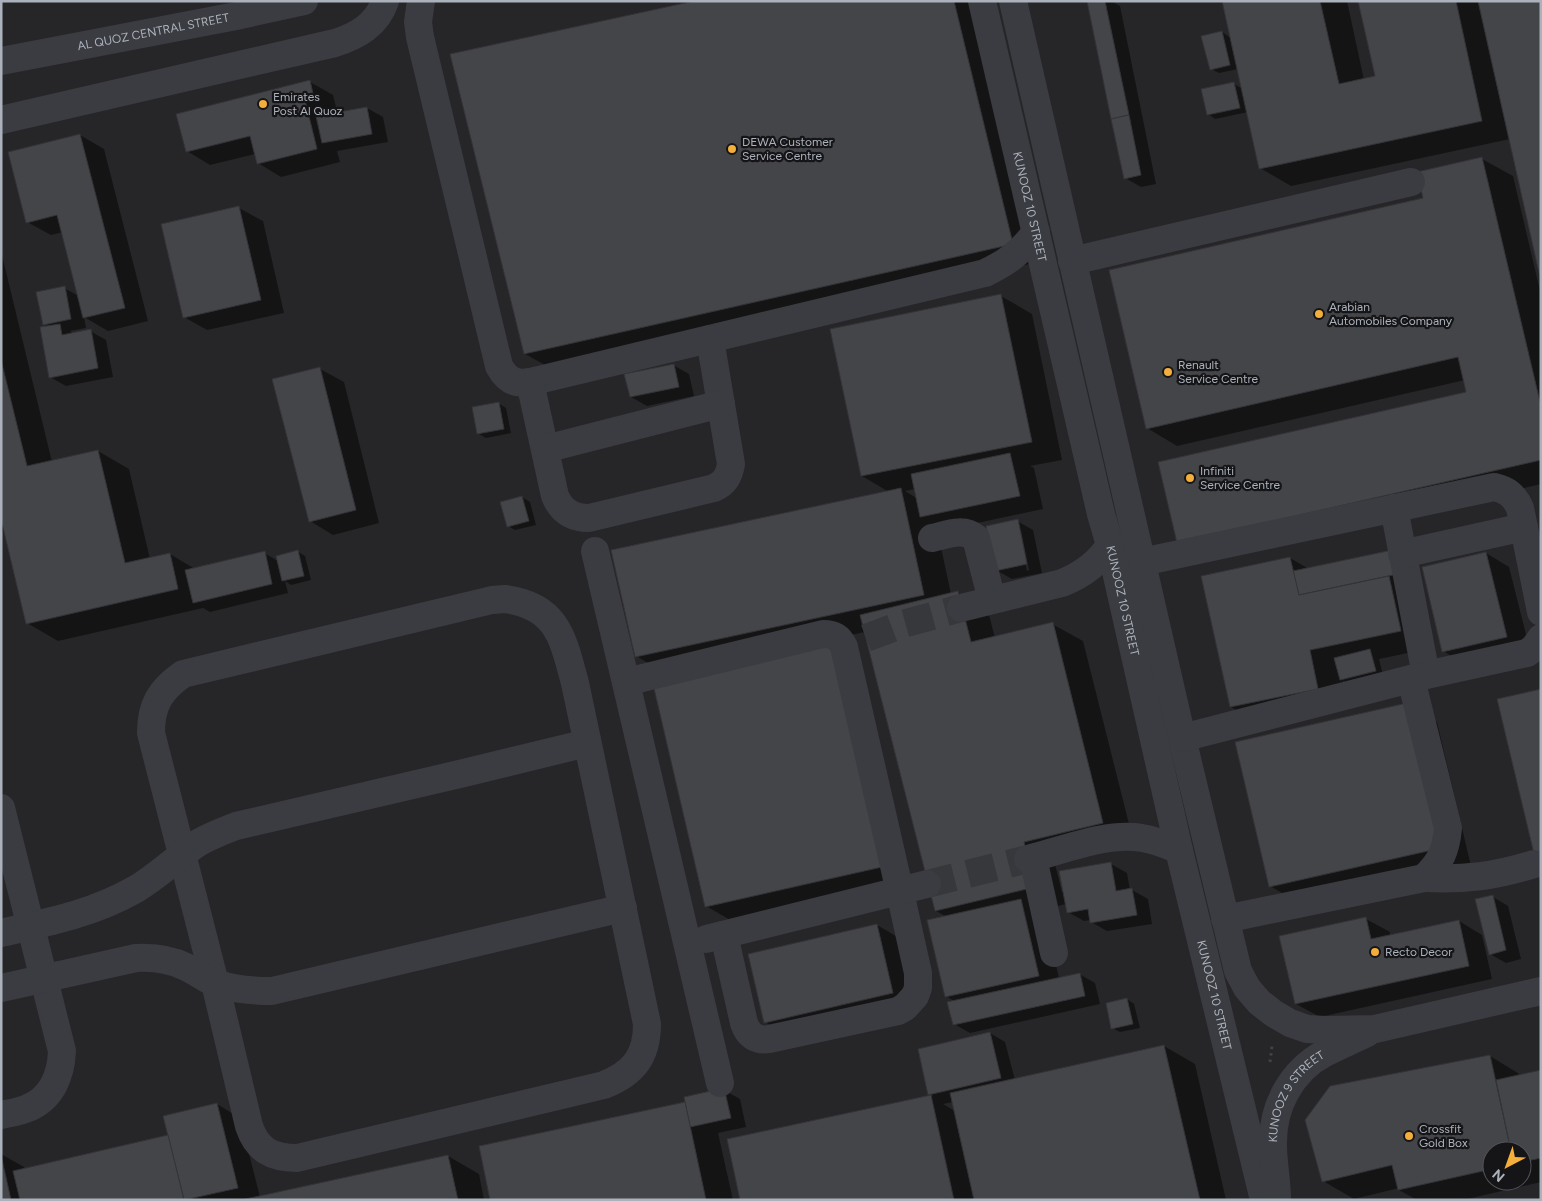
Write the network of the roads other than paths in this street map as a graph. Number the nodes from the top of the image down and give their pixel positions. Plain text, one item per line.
1 (304, 1) edge
2 (385, 1) edge
3 (421, 1) edge
4 (982, 1) edge
5 (1013, 1) edge
6 (1, 60) edge
7 (1, 120) edge
8 (1412, 182) dead end
9 (1036, 232) junction
10 (1072, 261) junction
11 (710, 339) junction
12 (530, 382) junction
13 (721, 404) junction
14 (545, 449) junction
15 (1394, 508) junction
16 (1528, 513) edge
17 (932, 538) dead end
18 (1110, 545) junction
19 (595, 551) dead end
20 (1402, 554) junction
21 (1142, 562) junction
22 (992, 600) junction
23 (961, 608) tunnel mouth
24 (1541, 612) edge
25 (1541, 638) edge
26 (1418, 677) junction
27 (626, 682) junction
28 (1182, 738) junction
29 (587, 743) junction
30 (2, 813) edge
31 (1180, 850) junction
32 (182, 856) junction
33 (1534, 864) dead end
34 (1424, 878) junction
35 (928, 884) tunnel mouth
36 (900, 892) junction
37 (622, 908) junction
38 (1225, 919) junction
39 (30, 926) junction
40 (1, 933) edge
41 (724, 934) junction
42 (688, 943) junction
43 (1054, 953) dead end
44 (43, 979) junction
45 (215, 983) junction
46 (1, 988) edge
47 (1541, 991) edge
48 (1375, 1029) junction
49 (720, 1083) dead end
50 (1, 1115) edge
51 (1264, 1200) edge
52 (1277, 1200) edge

1 - 6 street, AL QUOZ CENTRAL STREET
2 - 7 street
3 - 12 street
4 - 9 street, KUNOOZ 10 STREET
5 - 10 street
8 - 10 street
9 - 11 street
9 - 18 street, KUNOOZ 10 STREET
10 - 21 street
11 - 12 street
11 - 13 street
12 - 14 street
13 - 14 street
13 - 14 street
15 - 16 street
15 - 20 street
15 - 21 street
16 - 20 street
16 - 24 street
17 - 22 street
18 - 22 street
18 - 31 street, KUNOOZ 10 STREET
19 - 27 street
20 - 26 street
21 - 28 street
22 - 23 street
25 - 26 street
26 - 28 street
26 - 34 street
27 - 36 street
27 - 42 street
28 - 38 street
29 - 32 street
29 - 32 street
29 - 37 street
30 - 39 street
31 - 43 street
31 - 51 street, KUNOOZ 10 STREET
32 - 39 street
32 - 45 street
33 - 34 street
34 - 38 street
35 - 36 street
36 - 41 street
36 - 41 street
37 - 45 street
37 - 45 street
38 - 48 street, KUNOOZ 9 STREET
39 - 40 street
39 - 44 street
41 - 42 street
42 - 49 street
44 - 45 street
44 - 46 street
44 - 50 street
47 - 48 street, KUNOOZ 9 STREET
48 - 52 street, KUNOOZ 9 STREET

